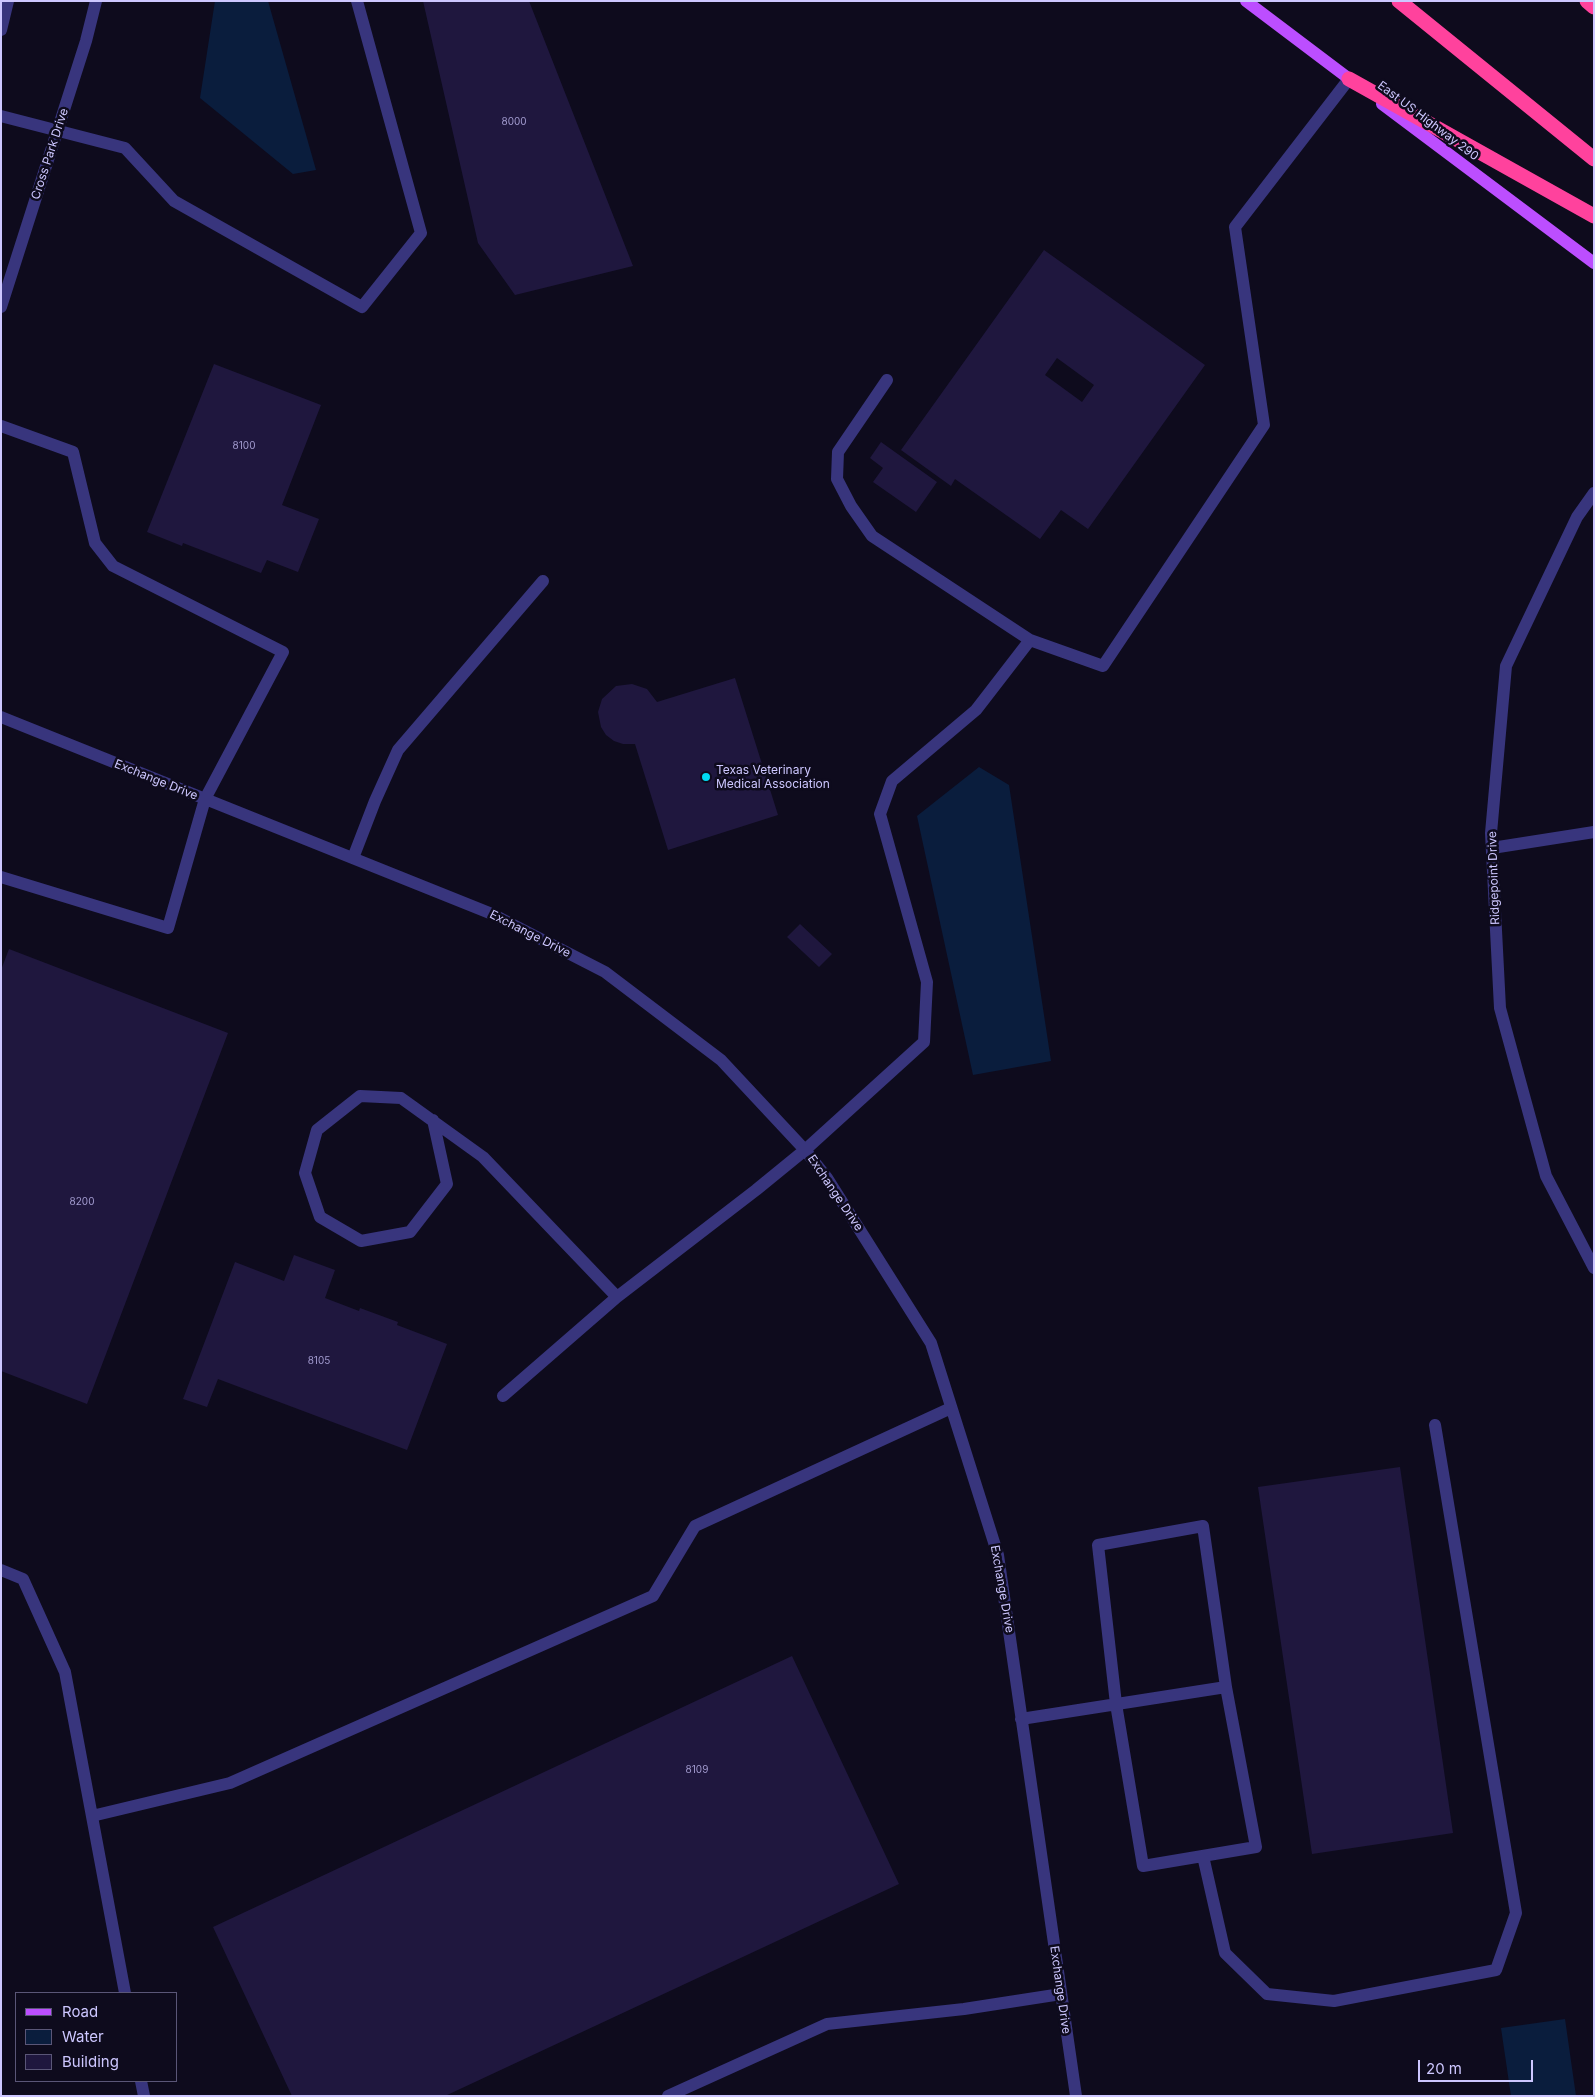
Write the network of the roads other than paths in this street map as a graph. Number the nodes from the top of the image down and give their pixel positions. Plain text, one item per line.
1 (8, 1) edge
2 (96, 1) edge
3 (357, 1) edge
4 (1246, 1) edge
5 (1399, 1) edge
6 (1586, 1) edge
7 (1594, 7) edge
8 (1, 30) edge
9 (1349, 79) junction
10 (1, 116) edge
11 (58, 131) junction
12 (1594, 159) edge
13 (1594, 216) edge
14 (1594, 263) edge
15 (1, 307) edge
16 (887, 380) dead end
17 (1, 426) edge
18 (1594, 492) edge
19 (543, 581) dead end
20 (1030, 640) junction
21 (1, 717) edge
22 (205, 799) junction
23 (1594, 832) edge
24 (1492, 848) junction
25 (353, 858) junction
26 (1, 877) edge
27 (433, 1120) junction
28 (805, 1150) junction
29 (1594, 1268) edge
30 (617, 1297) junction
31 (503, 1396) dead end
32 (951, 1408) junction
33 (1435, 1425) dead end
34 (1, 1570) edge
35 (1226, 1687) junction
36 (1116, 1704) junction
37 (1021, 1719) junction
38 (92, 1816) junction
39 (1203, 1856) junction
40 (125, 1992) edge
41 (1061, 1994) junction
42 (141, 2082) edge
43 (144, 2096) edge
44 (668, 2096) edge
45 (1076, 2096) edge

1 - 8 street
2 - 11 street, Cross Park Drive
3 - 11 street
4 - 9 main road, East US Highway 290
5 - 12 highway
6 - 7 highway
9 - 13 highway
9 - 14 main road, East US Highway 290
9 - 20 street
10 - 11 street
11 - 15 street, Cross Park Drive
16 - 20 street
17 - 22 street
18 - 24 street, Ridgepoint Drive
19 - 25 street
20 - 28 street
21 - 22 street, Exchange Drive
22 - 25 street, Exchange Drive
22 - 26 street
23 - 24 street
24 - 29 street, Ridgepoint Drive
25 - 28 street, Exchange Drive
27 - 27 street
27 - 30 street
28 - 30 street
28 - 32 street, Exchange Drive
30 - 31 street
32 - 37 street, Exchange Drive
32 - 38 street
33 - 39 street
34 - 38 street
35 - 36 street
35 - 36 street
35 - 39 street
36 - 37 street
36 - 39 street
37 - 41 street, Exchange Drive
38 - 40 street
41 - 44 street
41 - 45 street, Exchange Drive
42 - 43 street

